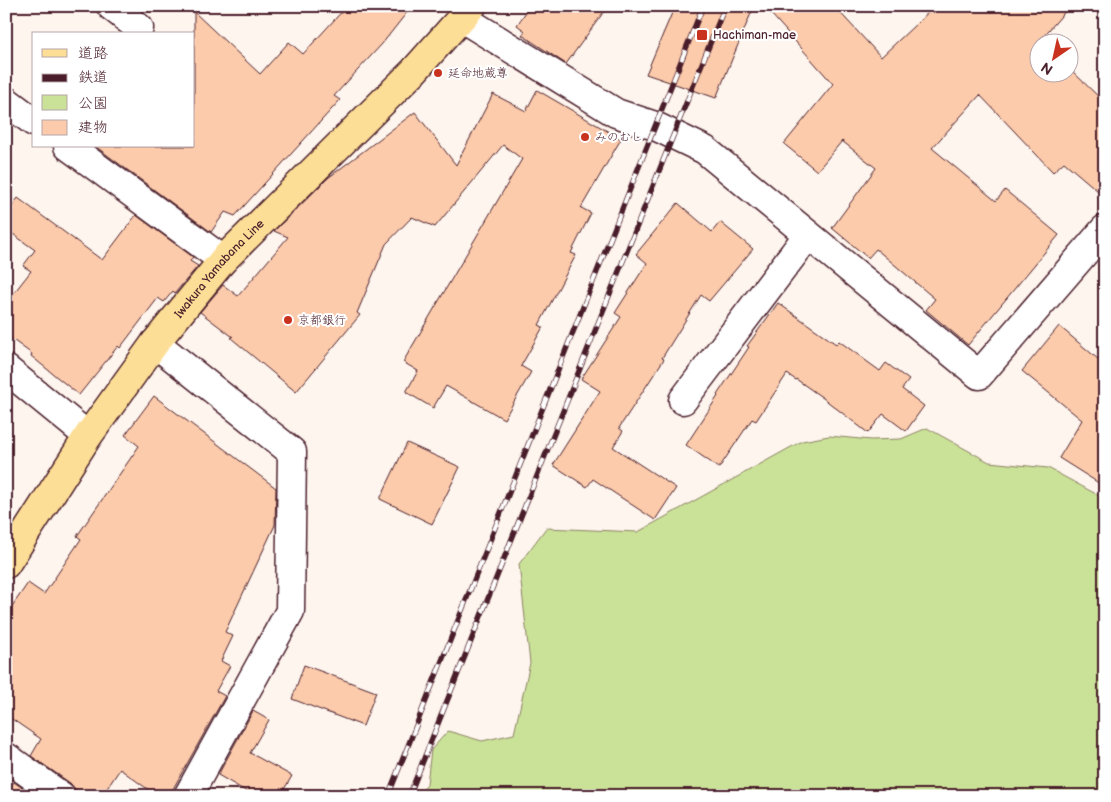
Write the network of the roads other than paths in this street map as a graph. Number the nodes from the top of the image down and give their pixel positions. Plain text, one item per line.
1 (111, 6) edge
2 (467, 12) edge
3 (139, 28) dead end
4 (6, 101) edge
5 (32, 120) edge
6 (71, 148) edge
7 (1105, 229) edge
8 (808, 235) junction
9 (223, 260) junction
10 (154, 343) junction
11 (6, 369) edge
12 (683, 400) dead end
13 (88, 436) junction
14 (6, 564) edge
15 (6, 757) edge
16 (61, 796) edge
17 (188, 796) edge

1 - 3 street
2 - 8 street
2 - 9 main road, Iwakura Yamabana Line
4 - 5 street
6 - 9 street
7 - 8 street
8 - 12 street
9 - 10 main road, Iwakura Yamabana Line
10 - 13 main road, Iwakura Yamabana Line
10 - 17 street
11 - 13 street
13 - 14 main road, Iwakura Yamabana Line
15 - 16 street

